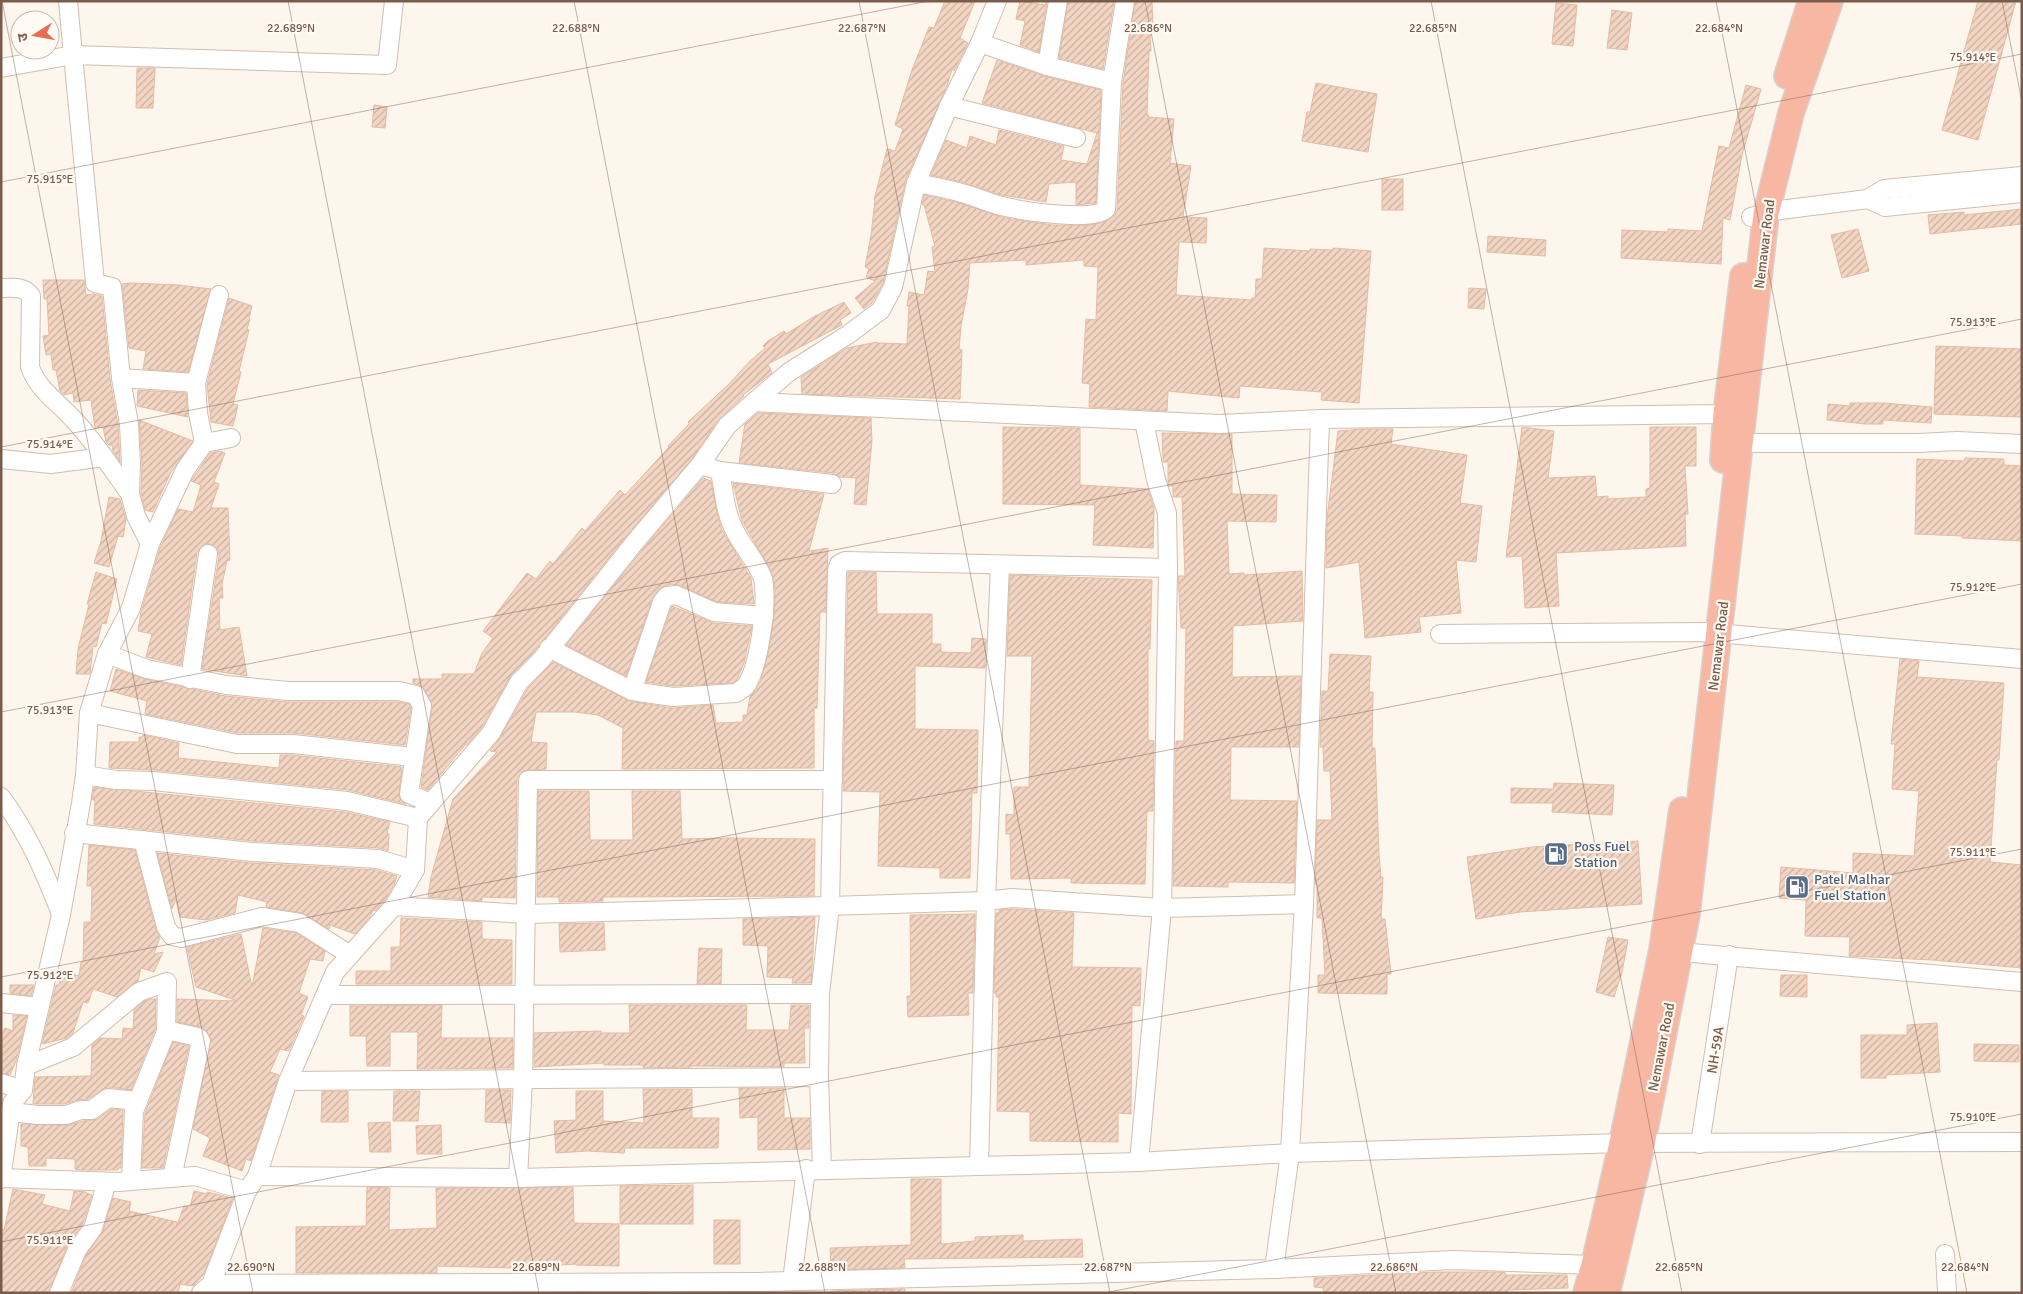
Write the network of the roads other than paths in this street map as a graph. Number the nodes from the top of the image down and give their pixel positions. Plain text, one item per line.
1 (68, 1) edge
2 (394, 1) edge
3 (997, 1) edge
4 (1058, 1) edge
5 (1125, 1) edge
6 (1811, 1) edge
7 (1830, 1) edge
8 (980, 43) junction
9 (73, 55) junction
10 (1047, 66) junction
11 (1, 68) edge
12 (1112, 82) junction
13 (949, 106) junction
14 (1076, 138) dead end
15 (2022, 176) edge
16 (916, 183) junction
17 (2022, 193) edge
18 (1868, 199) junction
19 (1759, 215) junction
20 (1, 288) edge
21 (219, 295) dead end
22 (121, 378) junction
23 (196, 383) junction
24 (754, 402) junction
25 (1726, 414) junction
26 (1320, 420) junction
27 (1144, 421) junction
28 (231, 438) dead end
29 (204, 443) junction
30 (1741, 443) junction
31 (2022, 444) edge
32 (104, 457) junction
33 (1, 459) edge
34 (700, 465) junction
35 (720, 471) junction
36 (832, 484) dead end
37 (130, 494) junction
38 (150, 544) junction
39 (208, 554) dead end
40 (1000, 565) junction
41 (1168, 568) junction
42 (764, 616) junction
43 (1711, 632) junction
44 (1440, 634) dead end
45 (549, 648) junction
46 (107, 654) junction
47 (2022, 659) edge
48 (190, 679) junction
49 (632, 691) junction
50 (89, 713) junction
51 (413, 757) junction
52 (85, 775) junction
53 (833, 780) junction
54 (1, 797) edge
55 (431, 803) junction
56 (418, 818) junction
57 (74, 833) junction
58 (143, 840) junction
59 (415, 870) junction
60 (986, 901) junction
61 (1304, 904) junction
62 (394, 906) junction
63 (830, 906) junction
64 (1162, 908) junction
65 (525, 914) junction
66 (61, 915) junction
67 (1671, 951) junction
68 (350, 955) junction
69 (1729, 955) junction
70 (2022, 982) edge
71 (524, 994) junction
72 (820, 994) junction
73 (326, 995) junction
74 (1, 1003) edge
75 (39, 1007) junction
76 (166, 1030) junction
77 (26, 1066) junction
78 (819, 1077) junction
79 (524, 1080) junction
80 (288, 1081) junction
81 (1, 1083) edge
82 (23, 1090) junction
83 (138, 1101) junction
84 (11, 1112) junction
85 (2022, 1142) edge
86 (1632, 1144) junction
87 (1700, 1144) junction
88 (1290, 1153) junction
89 (1138, 1162) junction
90 (978, 1165) junction
91 (814, 1169) junction
92 (257, 1176) junction
93 (1, 1178) edge
94 (172, 1178) junction
95 (518, 1178) junction
96 (131, 1180) junction
97 (107, 1182) junction
98 (247, 1191) junction
99 (1945, 1254) dead end
100 (1594, 1265) junction
101 (1274, 1269) junction
102 (792, 1281) junction
103 (206, 1288) edge
104 (59, 1293) edge
105 (1586, 1293) edge
106 (1606, 1293) edge
107 (1947, 1293) edge

1 - 9 street
2 - 9 street
3 - 8 street
4 - 10 street
5 - 12 street
6 - 19 highway, Nemawar Road
7 - 19 highway, Nemawar Road
8 - 10 street
8 - 13 street
9 - 11 street
9 - 22 street
10 - 12 street
12 - 16 street
13 - 14 street
13 - 16 street
15 - 18 street
16 - 24 street
17 - 18 street
18 - 19 street
19 - 25 highway, Nemawar Road
19 - 30 highway, Nemawar Road
20 - 32 street
21 - 23 street
22 - 23 street
22 - 37 street
23 - 29 street
24 - 27 street
24 - 34 street
25 - 26 street
25 - 43 highway, Nemawar Road
26 - 27 street
26 - 61 street
27 - 41 street
28 - 29 street
29 - 38 street
30 - 31 street
30 - 43 highway, Nemawar Road
32 - 33 street
32 - 37 street
34 - 35 street
34 - 45 street
35 - 36 street
35 - 42 street
37 - 38 street
38 - 46 street
39 - 48 street
40 - 41 street
40 - 53 street
40 - 60 street
41 - 64 street
42 - 49 street
42 - 49 street
43 - 44 street
43 - 47 street
43 - 67 highway, Nemawar Road
45 - 49 street
45 - 55 street
46 - 48 street
46 - 50 street
48 - 51 street
50 - 51 street
50 - 52 street
51 - 55 street
52 - 56 street
52 - 57 street
53 - 63 street
53 - 65 street
54 - 66 street
55 - 56 street
56 - 59 street
57 - 58 street
57 - 66 street
58 - 59 street
58 - 68 street
59 - 62 street
60 - 63 street
60 - 64 street
60 - 90 street
61 - 64 street
61 - 88 street
62 - 65 street
62 - 68 street
63 - 65 street
63 - 72 street
64 - 89 street
65 - 71 street
66 - 75 street
67 - 69 street
67 - 86 highway, Nemawar Road
68 - 73 street
69 - 70 street
69 - 87 street, NH-59A
71 - 72 street
71 - 73 street
71 - 79 street
72 - 78 street
73 - 80 street
74 - 75 street
75 - 77 street
76 - 77 street
76 - 83 street
76 - 94 street
77 - 82 street
78 - 79 street
78 - 91 street
79 - 80 street
79 - 95 street
80 - 92 street
81 - 82 street
82 - 84 street
83 - 84 street
83 - 96 street
84 - 93 street
85 - 87 street
86 - 87 street
86 - 88 street
86 - 100 highway, Nemawar Road
86 - 106 highway, Nemawar Road
88 - 89 street
88 - 101 street
89 - 90 street
90 - 91 street
91 - 95 street
91 - 102 street
92 - 95 street
92 - 98 street
93 - 97 street
94 - 96 street
94 - 98 street
96 - 97 street
97 - 104 street
98 - 103 street
99 - 107 street
100 - 101 street
100 - 105 highway, Nemawar Road
101 - 102 street
102 - 103 street

